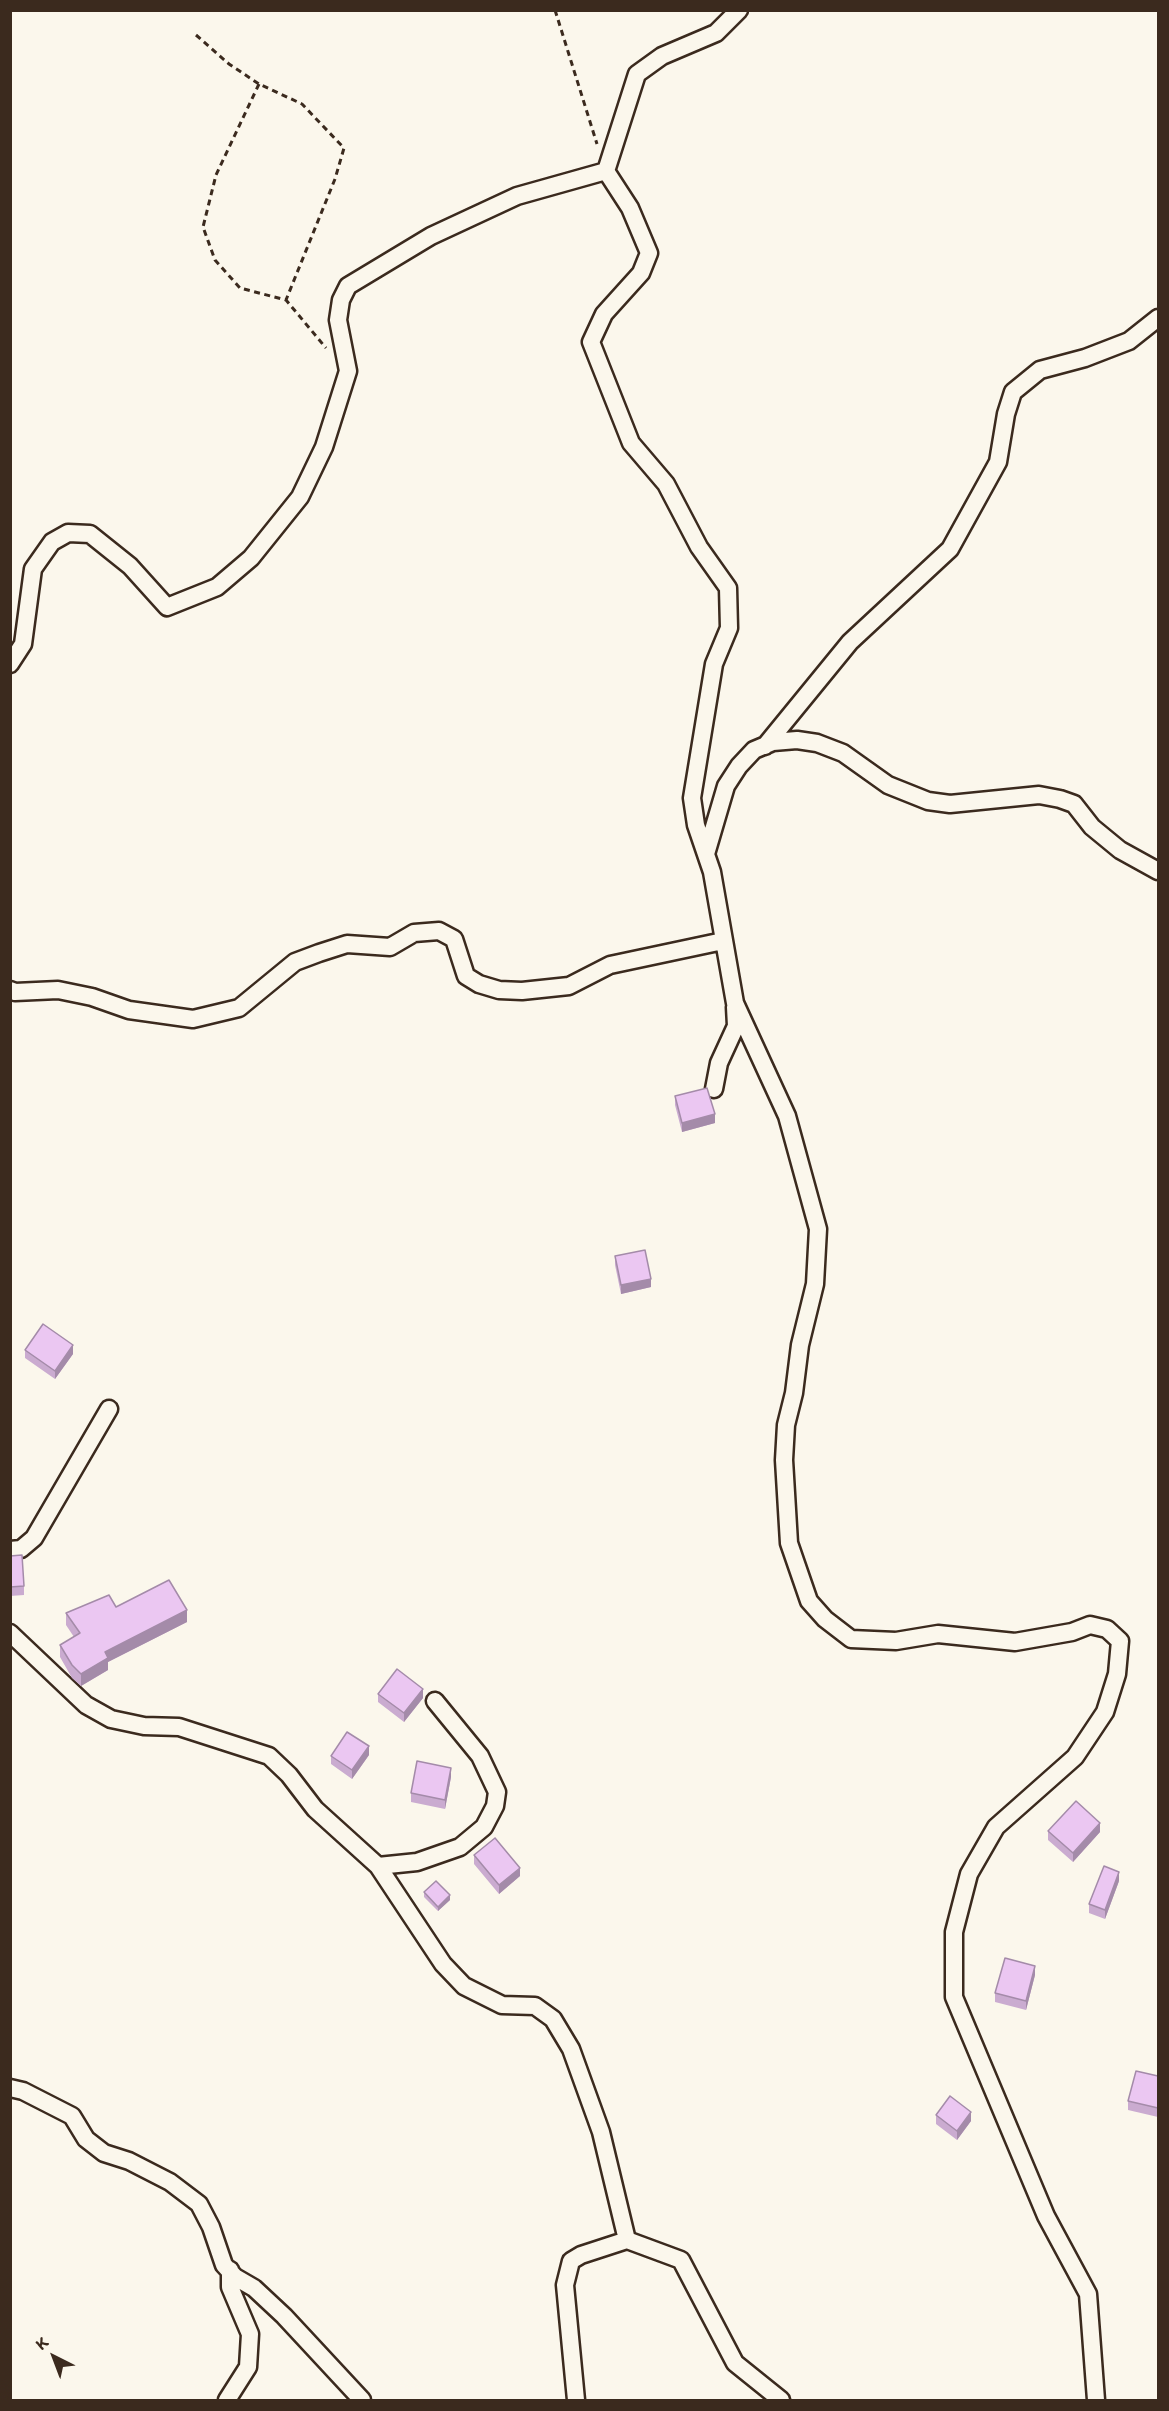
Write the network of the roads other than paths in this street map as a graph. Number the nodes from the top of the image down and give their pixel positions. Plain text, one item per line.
1 (739, 10) edge
2 (606, 171) junction
3 (1158, 318) edge
4 (10, 664) edge
5 (765, 746) junction
6 (706, 855) junction
7 (1158, 872) edge
8 (723, 941) junction
9 (10, 990) edge
10 (735, 1003) junction
11 (714, 1089) dead end
12 (109, 1409) dead end
13 (10, 1551) edge
14 (10, 1632) edge
15 (435, 1701) dead end
16 (378, 1866) junction
17 (10, 2088) edge
18 (627, 2240) junction
19 (230, 2270) junction
20 (227, 2400) edge
21 (362, 2400) edge
22 (576, 2400) edge
23 (781, 2400) edge
24 (1096, 2400) edge

1 - 2 street
2 - 4 street
2 - 6 street
3 - 5 street
5 - 6 street
5 - 7 street
6 - 8 street
8 - 9 street
8 - 10 street
10 - 11 street
10 - 24 street
12 - 13 street
14 - 16 street
15 - 16 street
16 - 18 street
17 - 19 street
18 - 22 street
18 - 23 street
19 - 20 street
19 - 21 street

